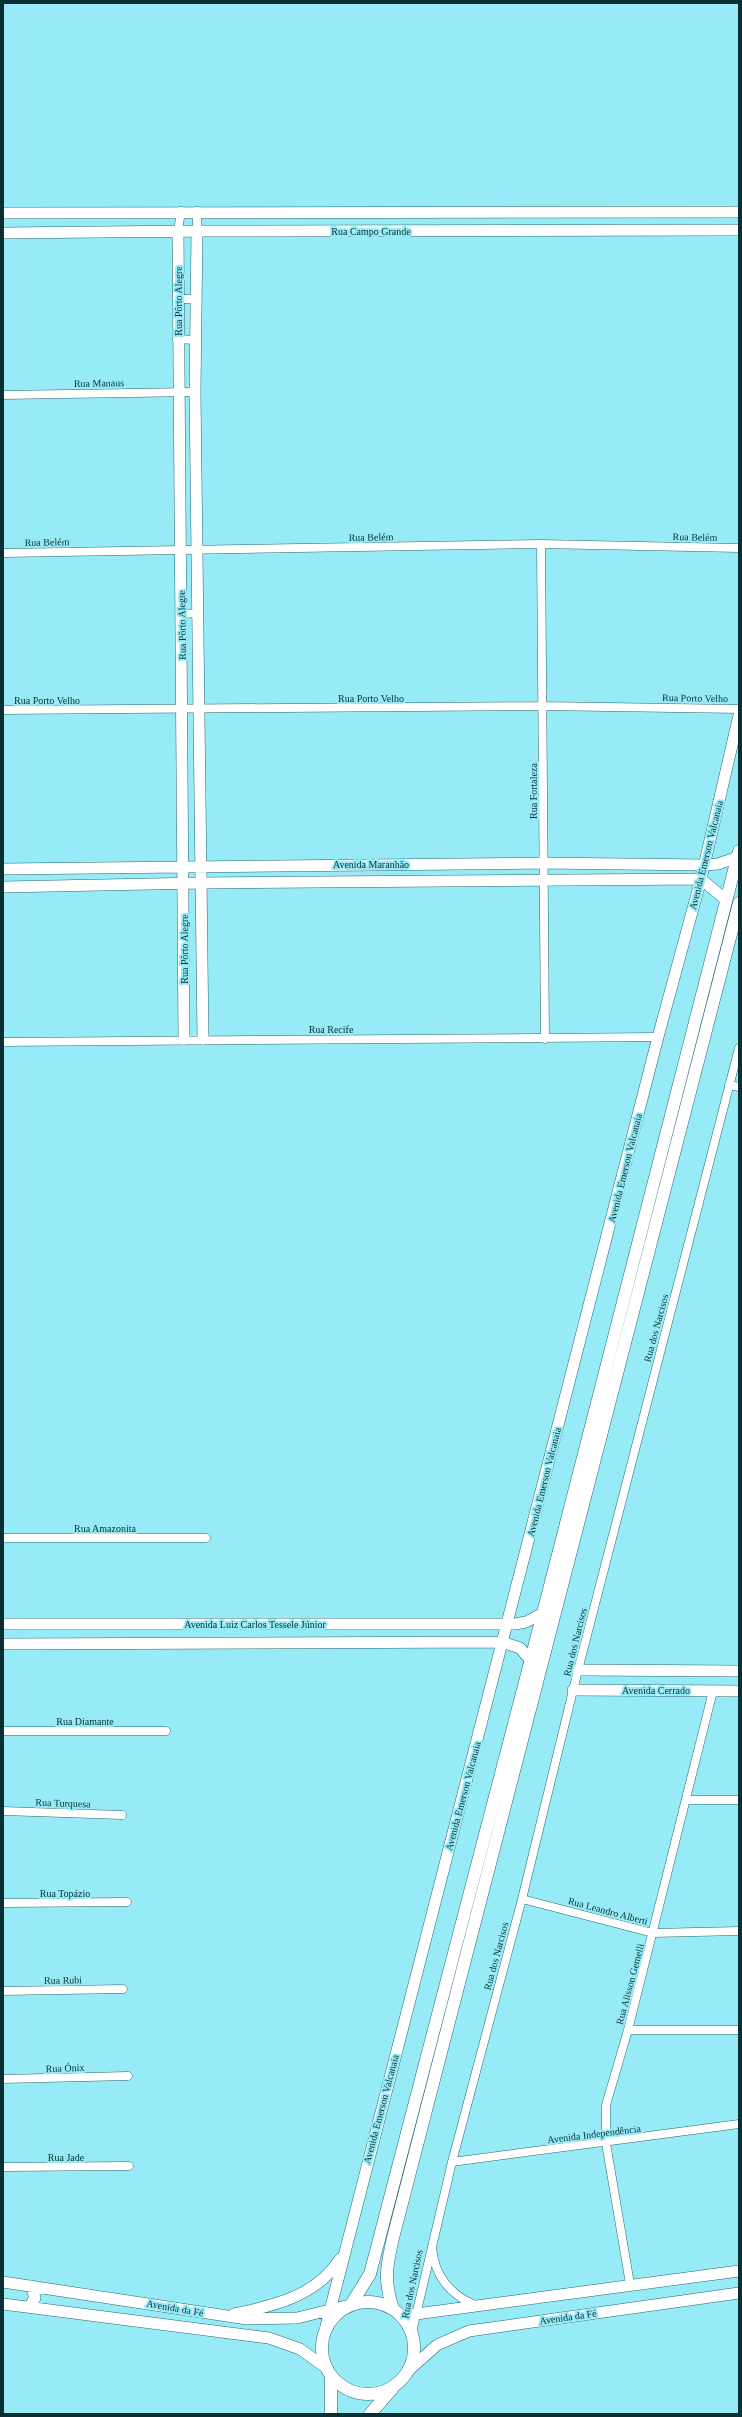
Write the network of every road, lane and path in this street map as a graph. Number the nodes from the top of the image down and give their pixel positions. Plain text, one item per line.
1 (197, 211) junction
2 (181, 212) junction
3 (739, 212) edge
4 (3, 213) edge
5 (739, 230) edge
6 (178, 231) junction
7 (197, 231) junction
8 (3, 233) edge
9 (178, 299) junction
10 (196, 299) junction
11 (178, 339) junction
12 (195, 340) junction
13 (178, 392) junction
14 (196, 392) junction
15 (3, 395) edge
16 (180, 458) junction
17 (197, 458) junction
18 (541, 544) junction
19 (739, 548) edge
20 (198, 550) junction
21 (181, 551) junction
22 (3, 553) edge
23 (199, 613) junction
24 (182, 614) junction
25 (542, 706) junction
26 (183, 709) junction
27 (200, 709) junction
28 (739, 709) edge
29 (3, 710) edge
30 (739, 715) edge
31 (738, 854) edge
32 (544, 863) junction
33 (704, 865) junction
34 (183, 866) junction
35 (200, 866) junction
36 (3, 869) edge
37 (701, 879) junction
38 (544, 881) junction
39 (184, 883) junction
40 (200, 883) junction
41 (3, 886) edge
42 (726, 900) junction
43 (739, 903) edge
44 (658, 1037) junction
45 (184, 1039) junction
46 (203, 1039) junction
47 (545, 1039) junction
48 (3, 1042) edge
49 (739, 1048) edge
50 (729, 1085) junction
51 (739, 1087) edge
52 (3, 1538) edge
53 (206, 1538) dead end
54 (543, 1613) junction
55 (3, 1624) edge
56 (507, 1624) junction
57 (502, 1642) junction
58 (3, 1644) edge
59 (531, 1661) junction
60 (578, 1670) junction
61 (739, 1671) edge
62 (573, 1690) junction
63 (713, 1691) junction
64 (739, 1691) edge
65 (3, 1731) edge
66 (166, 1731) dead end
67 (686, 1800) junction
68 (739, 1800) edge
69 (3, 1811) edge
70 (122, 1815) dead end
71 (522, 1899) junction
72 (127, 1902) dead end
73 (3, 1903) edge
74 (739, 1931) edge
75 (653, 1933) junction
76 (123, 1989) dead end
77 (3, 1991) edge
78 (628, 2030) junction
79 (739, 2030) edge
80 (128, 2076) dead end
81 (3, 2079) edge
82 (739, 2124) edge
83 (606, 2143) junction
84 (452, 2162) junction
85 (129, 2166) dead end
86 (3, 2167) edge
87 (432, 2241) junction
88 (346, 2248) junction
89 (739, 2270) edge
90 (3, 2282) edge
91 (630, 2284) junction
92 (31, 2286) junction
93 (739, 2293) edge
94 (3, 2304) edge
95 (349, 2304) junction
96 (476, 2306) junction
97 (29, 2307) junction
98 (330, 2310) junction
99 (397, 2312) junction
100 (416, 2314) junction
101 (224, 2316) junction
102 (326, 2326) junction
103 (412, 2332) junction
104 (409, 2370) junction
105 (328, 2371) junction
106 (394, 2386) junction
107 (331, 2414) edge
108 (370, 2414) edge

1 - 2 street, Rua Campo Grande
1 - 3 street, Rua Campo Grande
1 - 7 street, Rua Pôrto Alegre
2 - 4 street, Rua Campo Grande
2 - 6 street, Rua Pôrto Alegre
5 - 7 street, Rua Campo Grande
6 - 7 street, Rua Campo Grande
6 - 8 street, Rua Campo Grande
6 - 9 street, Rua Pôrto Alegre
7 - 10 street, Rua Pôrto Alegre
9 - 10 street
9 - 11 street, Rua Pôrto Alegre
10 - 12 street, Rua Pôrto Alegre
11 - 12 street
11 - 13 street, Rua Pôrto Alegre
12 - 14 street, Rua Pôrto Alegre
13 - 14 street, Rua Manaus
13 - 15 street, Rua Manaus
13 - 16 street, Rua Pôrto Alegre
14 - 17 street, Rua Pôrto Alegre
16 - 17 street
16 - 21 street, Rua Pôrto Alegre
17 - 20 street, Rua Pôrto Alegre
18 - 19 street, Rua Belém
18 - 20 street, Rua Belém
18 - 25 street, Rua Fortaleza
20 - 21 street, Rua Belém
20 - 23 street, Rua Pôrto Alegre
21 - 22 street, Rua Belém
21 - 24 street, Rua Pôrto Alegre
23 - 24 street
23 - 27 street, Rua Pôrto Alegre
24 - 26 street, Rua Pôrto Alegre
25 - 27 street, Rua Porto Velho
25 - 28 street, Rua Porto Velho
25 - 32 street, Rua Fortaleza
26 - 27 street, Rua Porto Velho
26 - 29 street, Rua Porto Velho
26 - 34 street, Rua Pôrto Alegre
27 - 35 street, Rua Pôrto Alegre
30 - 33 street, Avenida Emerson Valcanaia
31 - 33 street, Avenida Maranhão
31 - 42 main road
32 - 33 street, Avenida Maranhão
32 - 35 street, Avenida Maranhão
32 - 38 street, Rua Fortaleza
33 - 37 street, Avenida Emerson Valcanaia
34 - 35 street, Avenida Maranhão
34 - 36 street, Avenida Maranhão
34 - 39 street, Rua Pôrto Alegre
35 - 40 street, Rua Pôrto Alegre
37 - 38 street, Avenida Maranhão
37 - 42 street
37 - 44 street, Avenida Emerson Valcanaia
38 - 40 street, Avenida Maranhão
38 - 47 street, Rua Fortaleza
39 - 40 street, Avenida Maranhão
39 - 41 street, Avenida Maranhão
39 - 45 street, Rua Pôrto Alegre
40 - 46 street, Rua Pôrto Alegre
42 - 54 main road
43 - 99 main road
44 - 47 street, Rua Recife
44 - 56 street, Avenida Emerson Valcanaia
45 - 46 street, Rua Recife
45 - 48 street, Rua Recife
46 - 47 street, Rua Recife
49 - 50 street, Rua dos Narcisos
50 - 51 street
50 - 60 street, Rua dos Narcisos
52 - 53 street, Rua Amazonita
54 - 56 street, Avenida Luiz Carlos Tessele Júnior
54 - 59 main road
55 - 56 street, Avenida Luiz Carlos Tessele Júnior
56 - 57 street, Avenida Emerson Valcanaia
57 - 58 street, Avenida Luiz Carlos Tessele Júnior
57 - 59 street
57 - 88 street, Avenida Emerson Valcanaia
59 - 95 main road
60 - 61 street, Avenida Cerrado
60 - 62 street, Rua dos Narcisos
62 - 63 street, Avenida Cerrado
62 - 71 street, Rua dos Narcisos
63 - 64 street, Avenida Cerrado
63 - 67 street, Rua Alisson Gemelli
65 - 66 street, Rua Diamante
67 - 68 street
67 - 75 street, Rua Alisson Gemelli
69 - 70 street, Rua Turquesa
71 - 75 street, Rua Leandro Alberti
71 - 84 street, Rua dos Narcisos
72 - 73 street, Rua Topázio
74 - 75 street, Rua Leandro Alberti
75 - 78 street, Rua Alisson Gemelli
76 - 77 street, Rua Rubi
78 - 79 street
78 - 83 street, Rua Alisson Gemelli
80 - 81 street, Rua Ónix
82 - 83 street, Avenida Independência
83 - 84 street, Avenida Independência
83 - 91 street, Rua Alisson Gemelli
84 - 87 street, Rua dos Narcisos
85 - 86 street, Rua Jade
87 - 96 street, Rua dos Narcisos
87 - 100 street, Rua dos Narcisos
88 - 98 street, Avenida Emerson Valcanaia
88 - 101 street
89 - 91 street
90 - 92 street, Avenida da Fé
91 - 96 street
92 - 97 street
92 - 101 street, Avenida da Fé
93 - 104 street, Avenida da Fé
94 - 97 street, Avenida da Fé
95 - 98 street, Avenida da Fé
95 - 99 main road
95 - 102 main road
96 - 100 street
97 - 105 street, Avenida da Fé
98 - 101 street, Avenida da Fé
98 - 102 street, Avenida Emerson Valcanaia
99 - 100 street
99 - 103 main road
100 - 103 street, Rua dos Narcisos
102 - 105 main road
103 - 104 main road
104 - 106 main road
105 - 106 main road
105 - 107 main road
106 - 108 main road

